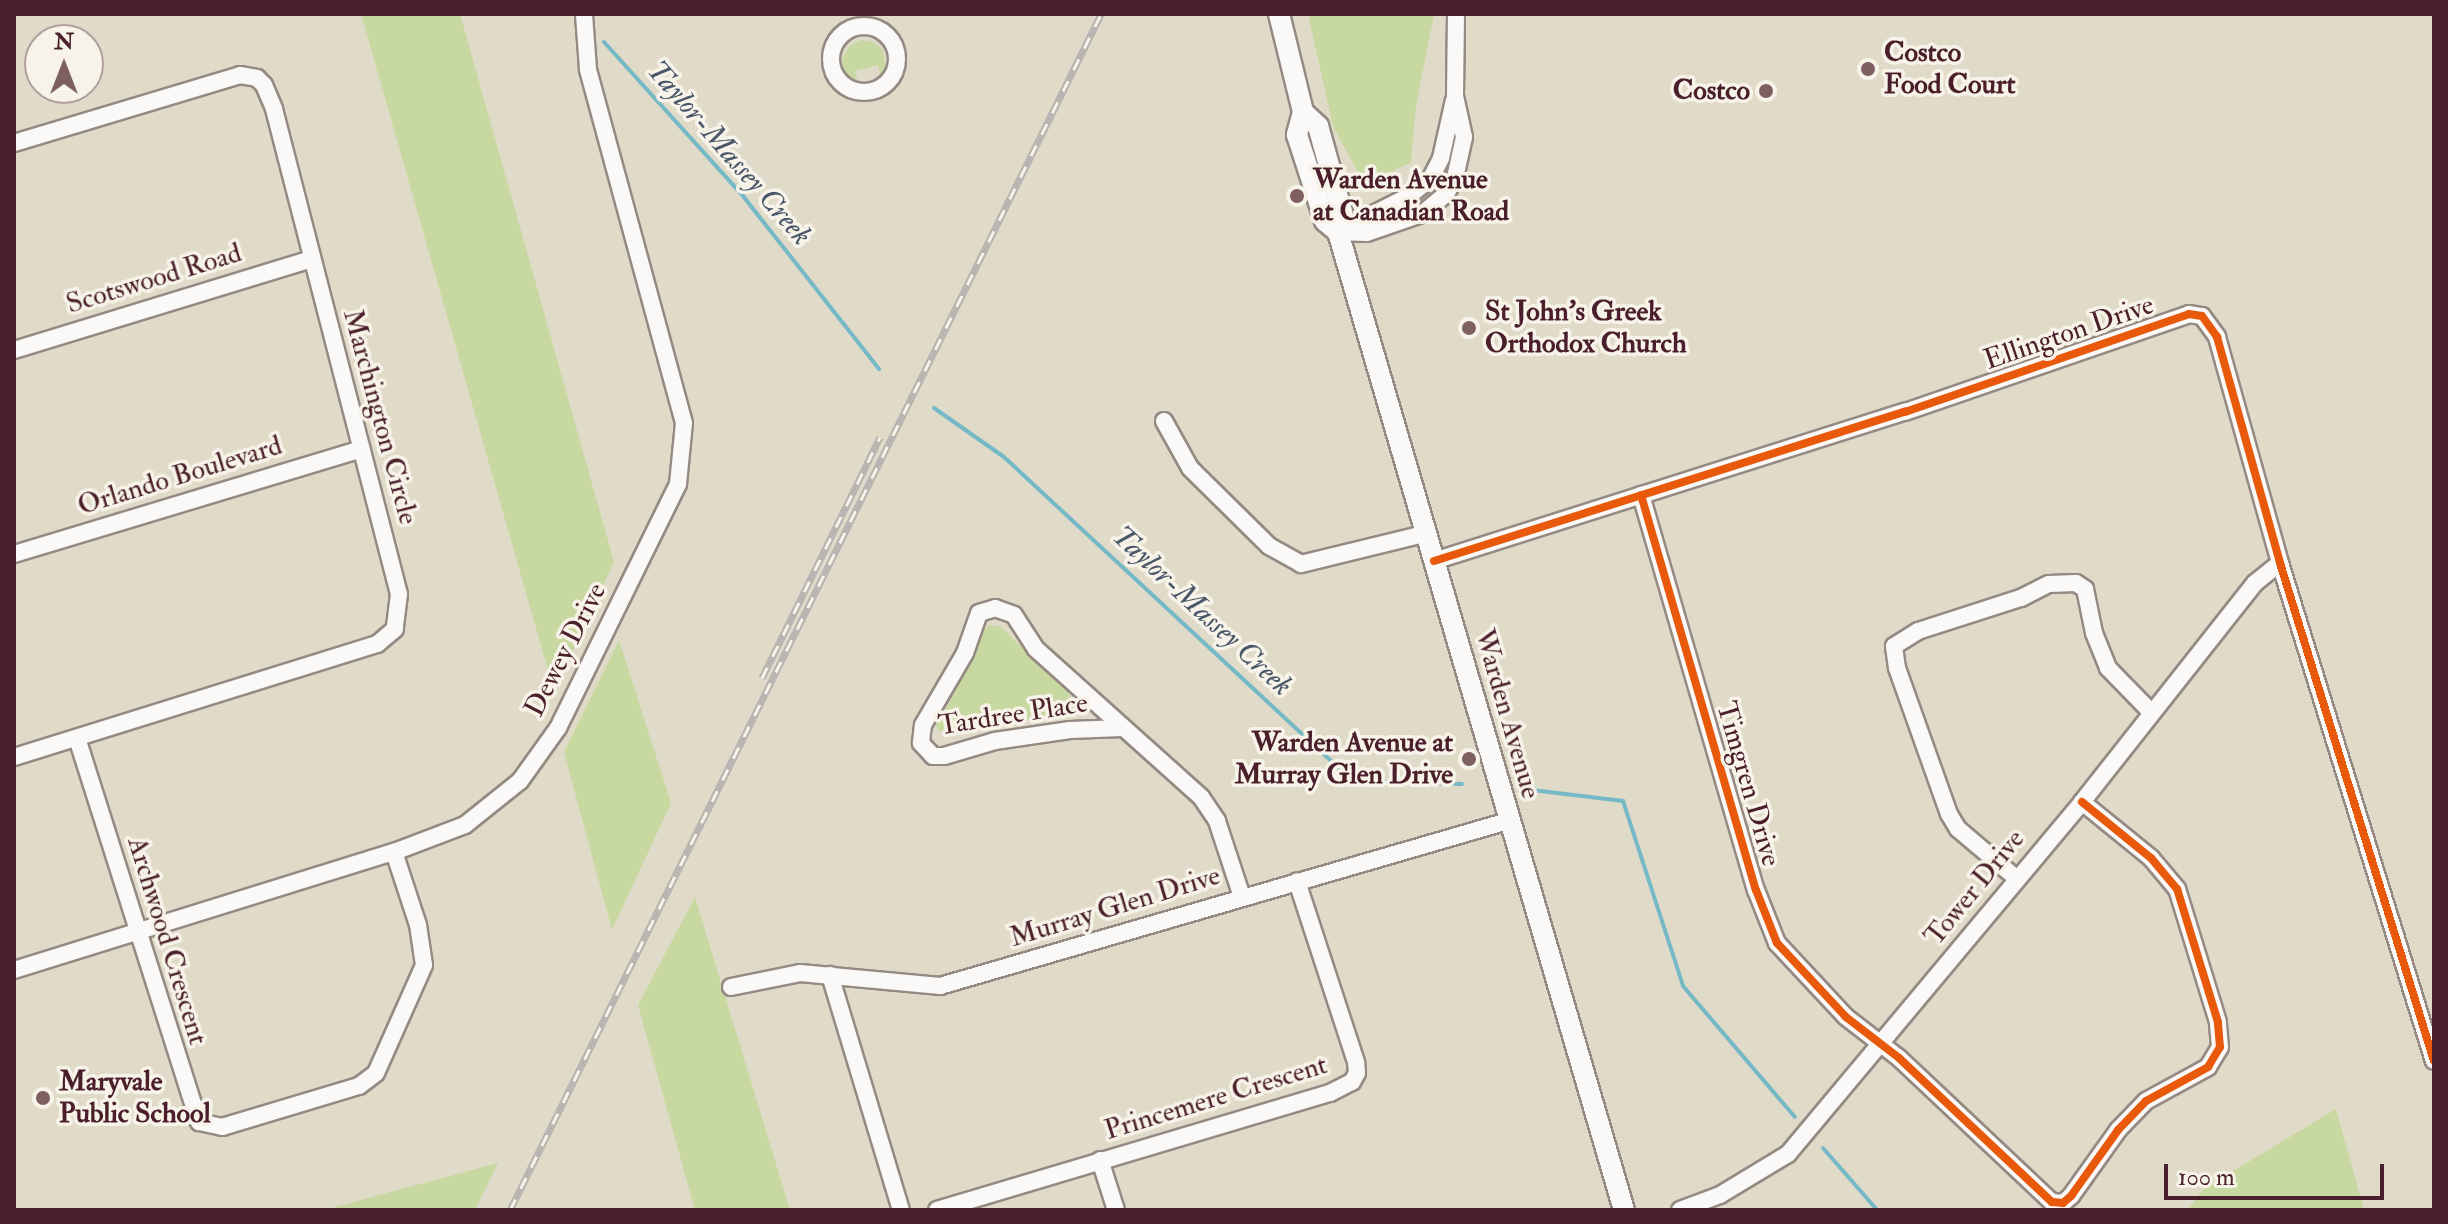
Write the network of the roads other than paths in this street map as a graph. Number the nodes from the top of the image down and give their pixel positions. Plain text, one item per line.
1 (584, 14) edge
2 (1279, 14) edge
3 (1456, 14) edge
4 (852, 21) edge
5 (14, 143) edge
6 (1338, 232) junction
7 (311, 259) junction
8 (14, 350) edge
9 (1164, 421) dead end
10 (361, 449) junction
11 (1641, 495) junction
12 (1424, 534) junction
13 (14, 554) edge
14 (1434, 561) junction
15 (2280, 563) junction
16 (2151, 712) junction
17 (1122, 728) junction
18 (77, 738) junction
19 (14, 757) edge
20 (2082, 802) junction
21 (1508, 821) junction
22 (394, 852) junction
23 (2016, 878) junction
24 (1297, 881) junction
25 (1242, 897) junction
26 (136, 931) junction
27 (14, 970) edge
28 (830, 975) junction
29 (731, 987) dead end
30 (1881, 1045) junction
31 (2434, 1061) edge
32 (1100, 1160) junction
33 (901, 1210) edge
34 (937, 1210) edge
35 (1116, 1210) edge
36 (1624, 1210) edge
37 (1680, 1210) edge

1 - 22 street, Dewey Drive
2 - 6 main road, Warden Avenue
3 - 6 street
4 - 4 street
5 - 7 street, Marchington Circle
6 - 12 main road, Warden Avenue
7 - 8 street, Scotswood Road
7 - 10 street, Marchington Circle
9 - 12 street
10 - 13 street, Orlando Boulevard
10 - 18 street, Marchington Circle
11 - 14 street, Ellington Drive
11 - 15 street, Ellington Drive
11 - 30 street, Timgren Drive
12 - 14 main road, Warden Avenue
14 - 21 main road, Warden Avenue
15 - 16 street, Tower Drive
15 - 31 street, Ellington Drive
16 - 20 street, Tower Drive
16 - 23 street
17 - 17 street, Tardree Place
17 - 25 street, Tardree Place
18 - 19 street, Marchington Circle
18 - 26 street, Archwood Crescent
20 - 23 street, Tower Drive
20 - 30 street, Timgren Drive
21 - 24 street, Murray Glen Drive
21 - 36 main road, Warden Avenue
22 - 26 street, Dewey Drive
22 - 26 street, Archwood Crescent
23 - 30 street, Tower Drive
24 - 25 street, Murray Glen Drive
24 - 32 street, Princemere Crescent
25 - 28 street, Murray Glen Drive
26 - 27 street, Dewey Drive
28 - 29 street, Murray Glen Drive
28 - 33 street
30 - 37 street, Tower Drive
32 - 34 street, Princemere Crescent
32 - 35 street

